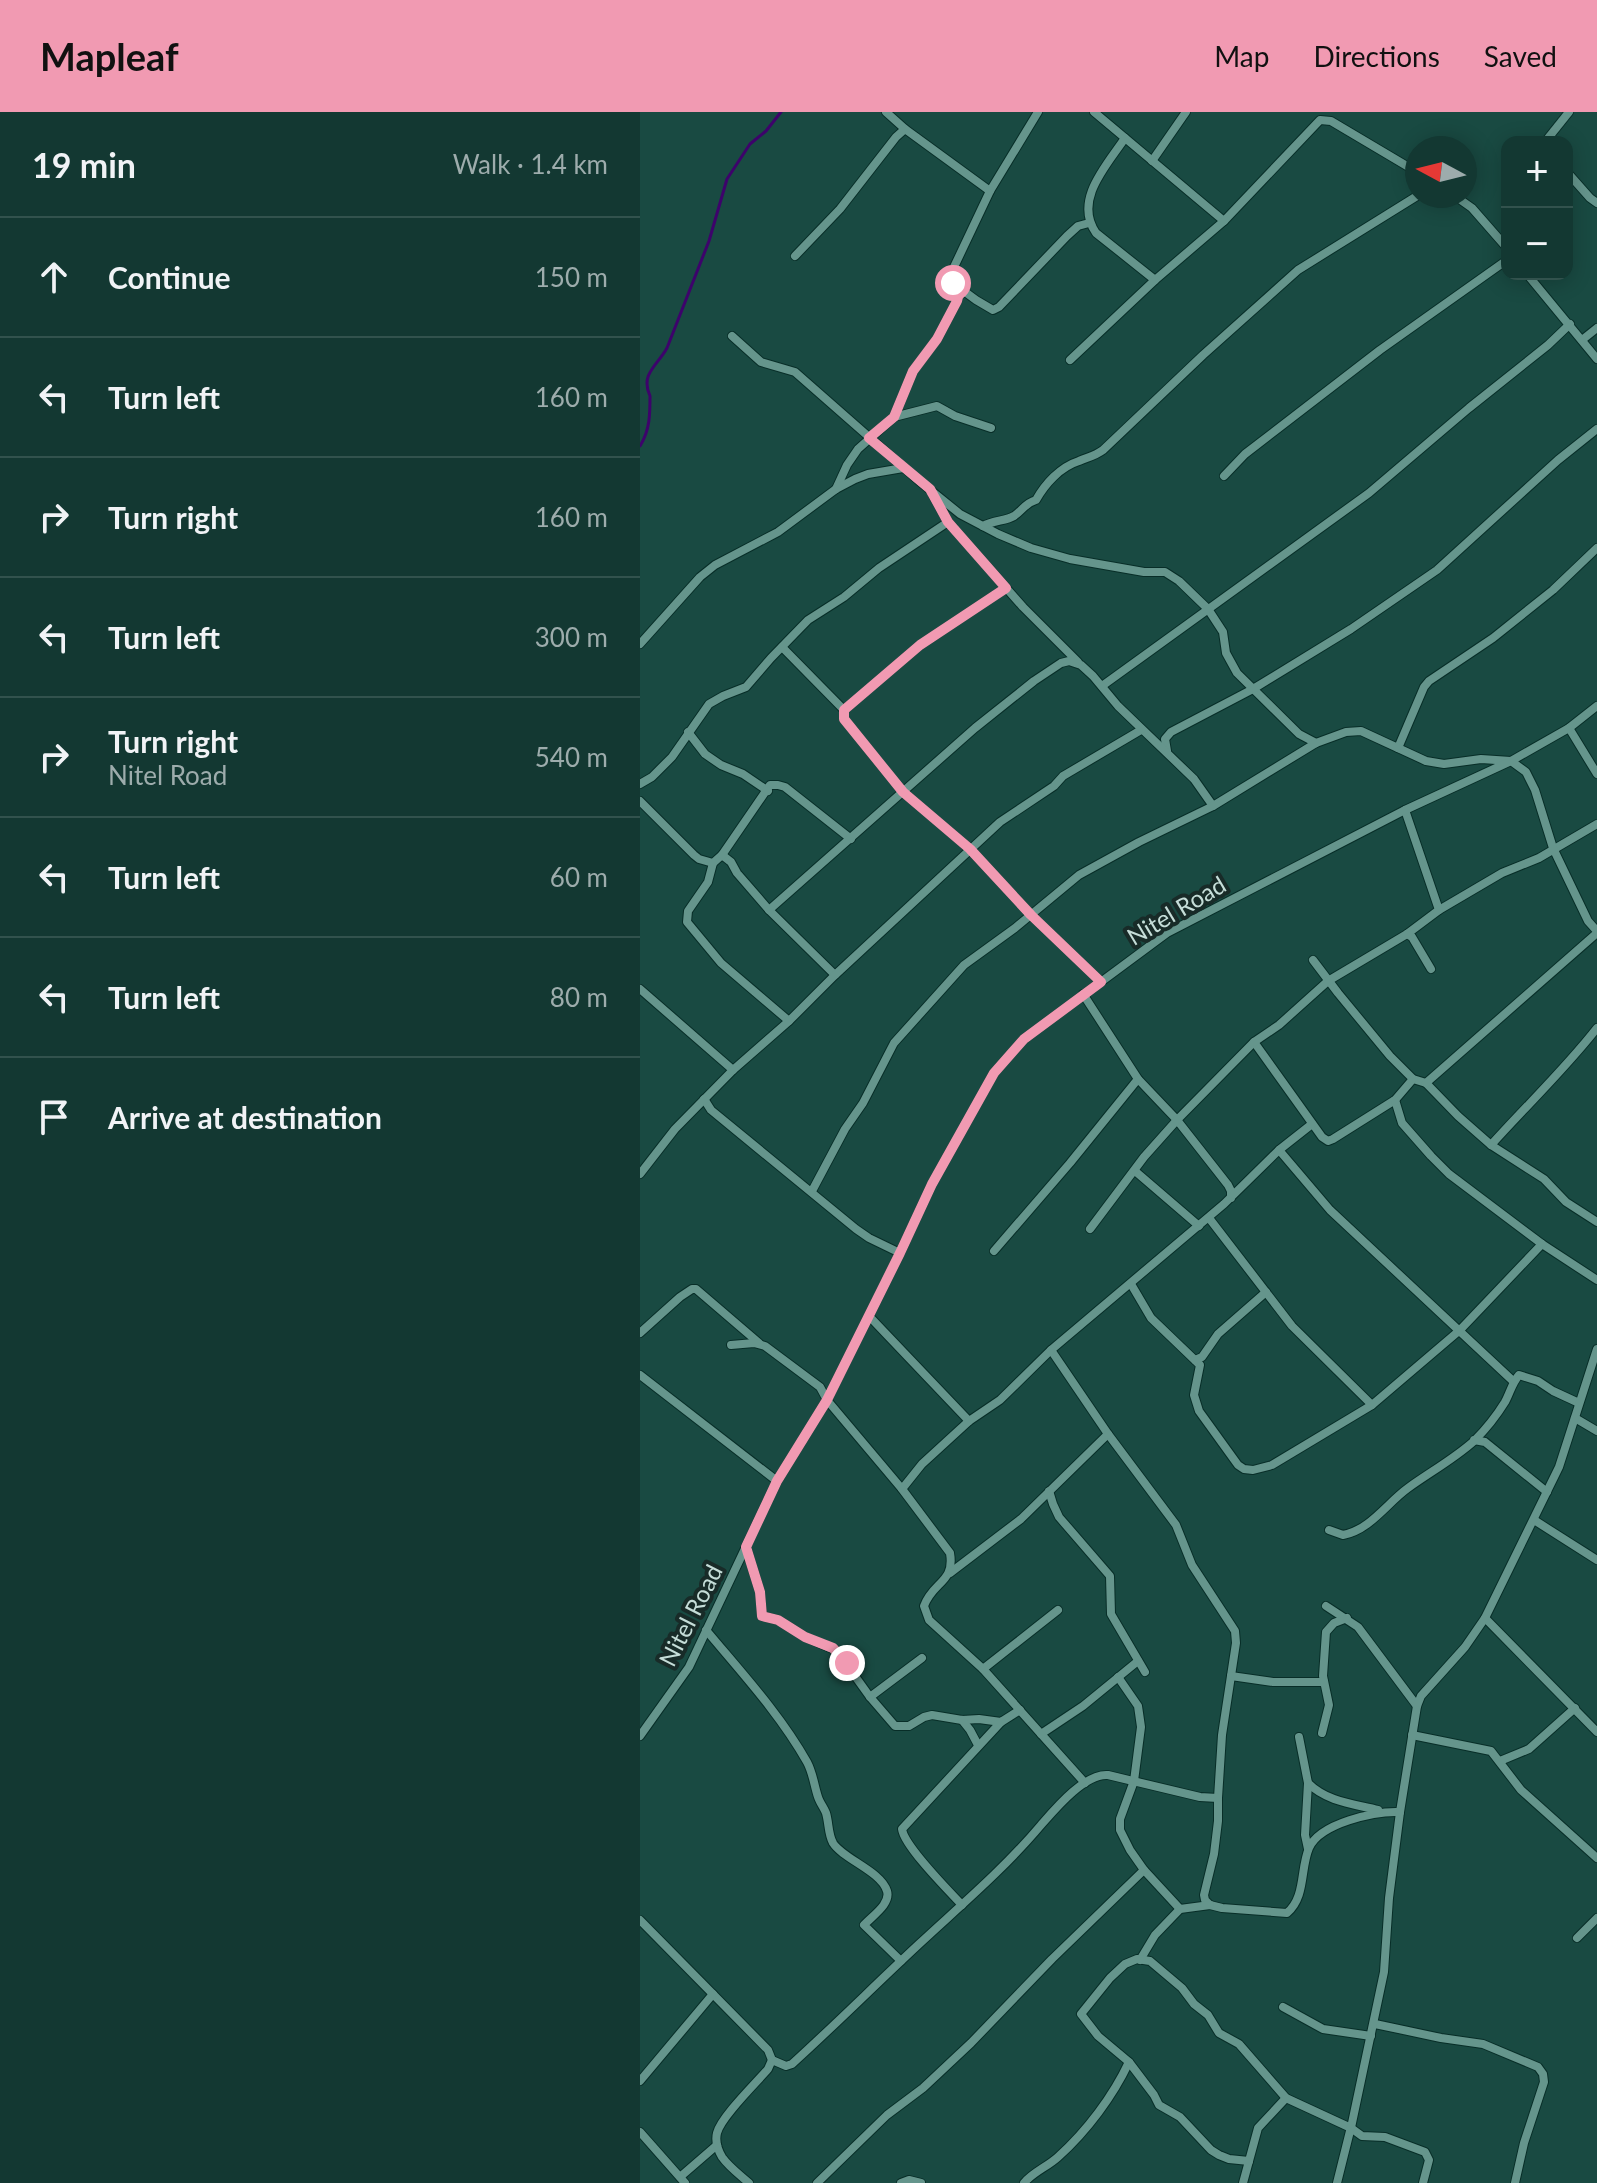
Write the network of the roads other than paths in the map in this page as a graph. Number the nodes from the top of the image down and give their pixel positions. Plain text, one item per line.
1 (886, 112) edge
2 (1094, 112) edge
3 (1186, 112) edge
4 (1569, 112) edge
5 (1036, 113) edge
6 (905, 129) junction
7 (1550, 136) edge
8 (1125, 138) junction
9 (1152, 161) junction
10 (1405, 165) edge
11 (1573, 178) edge
12 (990, 191) junction
13 (1405, 203) edge
14 (1597, 203) edge
15 (1472, 208) edge
16 (1224, 221) junction
17 (1089, 223) junction
18 (1501, 241) edge
19 (795, 256) dead end
20 (1501, 264) edge
21 (1155, 280) junction
22 (1532, 280) edge
23 (960, 289) junction
24 (1570, 324) junction
25 (1597, 328) edge
26 (732, 336) dead end
27 (1582, 340) junction
28 (1597, 359) edge
29 (1070, 360) dead end
30 (894, 417) junction
31 (991, 428) dead end
32 (1597, 429) edge
33 (869, 438) junction
34 (903, 468) junction
35 (1224, 476) dead end
36 (836, 489) junction
37 (930, 489) junction
38 (948, 522) junction
39 (983, 526) junction
40 (1597, 548) edge
41 (1006, 588) junction
42 (1208, 609) junction
43 (640, 644) edge
44 (782, 647) junction
45 (1081, 665) junction
46 (1102, 686) junction
47 (1253, 689) junction
48 (1597, 706) edge
49 (844, 710) junction
50 (1569, 728) junction
51 (1141, 730) junction
52 (688, 732) junction
53 (1316, 743) junction
54 (1398, 748) junction
55 (1167, 752) junction
56 (1511, 761) junction
57 (1597, 774) edge
58 (640, 784) edge
59 (768, 791) junction
60 (903, 792) junction
61 (641, 803) edge
62 (1213, 806) junction
63 (1405, 810) junction
64 (1597, 824) edge
65 (851, 839) junction
66 (1553, 848) junction
67 (970, 849) junction
68 (722, 855) junction
69 (713, 863) junction
70 (769, 910) junction
71 (1439, 910) junction
72 (1031, 915) junction
73 (1597, 932) edge
74 (1407, 934) junction
75 (1313, 960) dead end
76 (1431, 969) dead end
77 (835, 975) junction
78 (1328, 981) junction
79 (1101, 982) junction
80 (640, 989) edge
81 (1083, 994) junction
82 (789, 1021) junction
83 (1597, 1028) edge
84 (1254, 1042) junction
85 (733, 1070) junction
86 (1138, 1079) junction
87 (1413, 1079) junction
88 (1426, 1083) junction
89 (704, 1099) junction
90 (1395, 1100) junction
91 (695, 1108) junction
92 (711, 1110) junction
93 (1177, 1120) junction
94 (1312, 1124) junction
95 (1491, 1145) junction
96 (1279, 1150) junction
97 (1135, 1171) junction
98 (640, 1174) edge
99 (812, 1191) junction
100 (1231, 1198) junction
101 (1209, 1218) junction
102 (1597, 1222) edge
103 (1199, 1226) junction
104 (1090, 1229) dead end
105 (1542, 1244) junction
106 (994, 1251) dead end
107 (900, 1253) junction
108 (1597, 1280) edge
109 (1131, 1284) junction
110 (1266, 1292) junction
111 (869, 1316) junction
112 (1460, 1330) junction
113 (640, 1333) edge
114 (759, 1343) junction
115 (731, 1345) dead end
116 (1597, 1349) edge
117 (1051, 1350) junction
118 (1195, 1360) junction
119 (640, 1375) edge
120 (1513, 1381) junction
121 (827, 1400) junction
122 (1579, 1403) junction
123 (1372, 1405) junction
124 (1575, 1418) junction
125 (969, 1421) junction
126 (1597, 1431) edge
127 (1108, 1434) junction
128 (1474, 1440) junction
129 (777, 1481) junction
130 (902, 1489) junction
131 (1049, 1491) junction
132 (1547, 1492) junction
133 (1534, 1520) junction
134 (1329, 1530) dead end
135 (746, 1547) junction
136 (1597, 1560) edge
137 (950, 1573) junction
138 (1326, 1606) dead end
139 (1058, 1610) dead end
140 (1347, 1618) junction
141 (1485, 1618) junction
142 (706, 1630) junction
143 (922, 1658) dead end
144 (1138, 1661) junction
145 (983, 1669) junction
146 (1145, 1672) dead end
147 (1231, 1676) junction
148 (1118, 1677) junction
149 (1324, 1682) junction
150 (870, 1697) junction
151 (1417, 1706) junction
152 (1575, 1708) junction
153 (1020, 1710) junction
154 (962, 1720) junction
155 (1001, 1722) junction
156 (644, 1724) edge
157 (1597, 1732) edge
158 (1322, 1733) dead end
159 (1041, 1734) junction
160 (1412, 1735) junction
161 (640, 1736) edge
162 (1299, 1737) dead end
163 (978, 1745) junction
164 (1500, 1761) junction
165 (1134, 1781) junction
166 (1085, 1783) junction
167 (1308, 1783) junction
168 (1218, 1798) junction
169 (1383, 1812) junction
170 (1400, 1812) junction
171 (1308, 1850) junction
172 (1597, 1858) edge
173 (1144, 1870) junction
174 (962, 1905) junction
175 (1210, 1905) junction
176 (1180, 1909) junction
177 (1597, 1918) edge
178 (640, 1920) edge
179 (1577, 1938) dead end
180 (1140, 1960) junction
181 (901, 1961) junction
182 (713, 1994) junction
183 (1283, 2007) dead end
184 (1375, 2024) junction
185 (1371, 2036) junction
186 (772, 2060) junction
187 (1129, 2062) junction
188 (640, 2081) edge
189 (1286, 2098) junction
190 (1351, 2128) junction
191 (640, 2132) edge
192 (717, 2145) junction
193 (1249, 2161) junction
194 (683, 2180) edge
195 (749, 2183) edge
196 (817, 2183) edge
197 (901, 2183) edge
198 (921, 2183) edge
199 (1024, 2183) edge
200 (1243, 2183) edge
201 (1337, 2183) edge
202 (1423, 2183) edge
203 (1515, 2183) edge

1 - 6 street
2 - 8 street
3 - 9 street
4 - 7 street
5 - 12 street
6 - 12 street
6 - 19 street
8 - 9 street
8 - 17 street
9 - 16 street
10 - 16 street
11 - 14 street
12 - 23 street
13 - 39 street
15 - 18 street
16 - 21 street
17 - 21 street
17 - 23 street
20 - 35 street
21 - 29 street
22 - 24 street
23 - 30 street
24 - 27 street
24 - 42 street
25 - 27 street
26 - 33 street
27 - 28 street
30 - 31 street
30 - 33 street
32 - 47 street
33 - 34 street
33 - 36 street
34 - 36 street
34 - 37 street
36 - 43 street
37 - 38 street
37 - 39 street
38 - 41 street
38 - 44 street
39 - 42 street
40 - 54 street
41 - 45 street
41 - 49 street
42 - 46 street
42 - 47 street
44 - 49 street
44 - 52 street
45 - 46 street
45 - 60 street
46 - 51 street
47 - 53 street
47 - 55 street
48 - 50 street, Nitel Road
49 - 60 street
50 - 56 street, Nitel Road
50 - 57 street
51 - 55 street
51 - 67 street
52 - 58 street
52 - 59 street
53 - 54 street
53 - 62 street
54 - 56 street
55 - 62 street
56 - 63 street, Nitel Road
56 - 66 street
59 - 65 street
59 - 68 street
60 - 65 street
60 - 67 street
61 - 69 street
62 - 72 street
63 - 71 street
63 - 79 street, Nitel Road
64 - 66 street
65 - 70 street
66 - 71 street
66 - 73 street
67 - 72 street
67 - 77 street
68 - 69 street
68 - 70 street
69 - 82 street
70 - 77 street
71 - 74 street
72 - 79 street
72 - 99 street
73 - 88 street
74 - 76 street
74 - 78 street
75 - 78 street
77 - 82 street
78 - 84 street
78 - 87 street
79 - 81 street, Nitel Road
80 - 85 street
81 - 86 street
81 - 107 street, Nitel Road
82 - 85 street
83 - 95 street
84 - 93 street
84 - 94 street
85 - 89 street
86 - 93 street
86 - 106 street
87 - 88 street
87 - 90 street
88 - 95 street
89 - 91 street
89 - 92 street
90 - 94 street
90 - 105 street
91 - 92 street
91 - 98 street
92 - 99 street
93 - 97 street
93 - 100 street
94 - 96 street
95 - 102 street
96 - 100 street
96 - 112 street
97 - 103 street
97 - 104 street
99 - 107 street
100 - 101 street
101 - 103 street
101 - 110 street
103 - 109 street
105 - 108 street
105 - 112 street
107 - 111 street, Nitel Road
109 - 117 street
109 - 118 street
110 - 118 street
110 - 123 street
111 - 121 street, Nitel Road
111 - 125 street
112 - 120 street
112 - 123 street
113 - 114 street
114 - 115 street
114 - 121 street
116 - 122 street
117 - 125 street
117 - 127 street
118 - 123 street
119 - 129 street
120 - 122 street
120 - 128 street
121 - 129 street, Nitel Road
121 - 130 street
122 - 124 street
124 - 126 street
124 - 132 street
125 - 130 street
127 - 131 street
127 - 147 street
128 - 132 street
128 - 134 street
129 - 135 street, Nitel Road
130 - 137 street
131 - 137 street
131 - 144 street
132 - 133 street
133 - 136 street
133 - 141 street
135 - 142 street, Nitel Road
135 - 150 street
137 - 145 street
138 - 140 street
139 - 145 street
140 - 149 street
140 - 151 street
141 - 151 street
141 - 152 street
142 - 156 street, Nitel Road
142 - 181 street
143 - 150 street
144 - 146 street
144 - 148 street
145 - 153 street
147 - 149 street
147 - 168 street
148 - 159 street
148 - 165 street
149 - 158 street
150 - 154 street
151 - 160 street
152 - 157 street
152 - 164 street
153 - 155 street
153 - 159 street
154 - 155 street
154 - 163 street
155 - 163 street
156 - 161 street, Nitel Road
159 - 166 street
160 - 164 street
160 - 170 street
162 - 167 street
163 - 174 street
164 - 172 street
165 - 166 street
165 - 168 street
165 - 173 street
166 - 174 street
167 - 169 street
167 - 171 street
168 - 175 street
169 - 170 street
169 - 171 street
170 - 184 street
171 - 175 street
173 - 176 street
173 - 196 street
174 - 181 street
175 - 176 street
176 - 180 street
177 - 179 street
178 - 182 street
180 - 187 street
180 - 189 street
181 - 186 street
182 - 186 street
182 - 188 street
183 - 185 street
184 - 185 street
184 - 203 street
185 - 190 street
186 - 192 street
187 - 193 street
187 - 199 street
189 - 190 street
189 - 193 street
190 - 201 street
190 - 202 street
191 - 194 street
192 - 194 street
192 - 195 street
193 - 200 street
197 - 198 street

